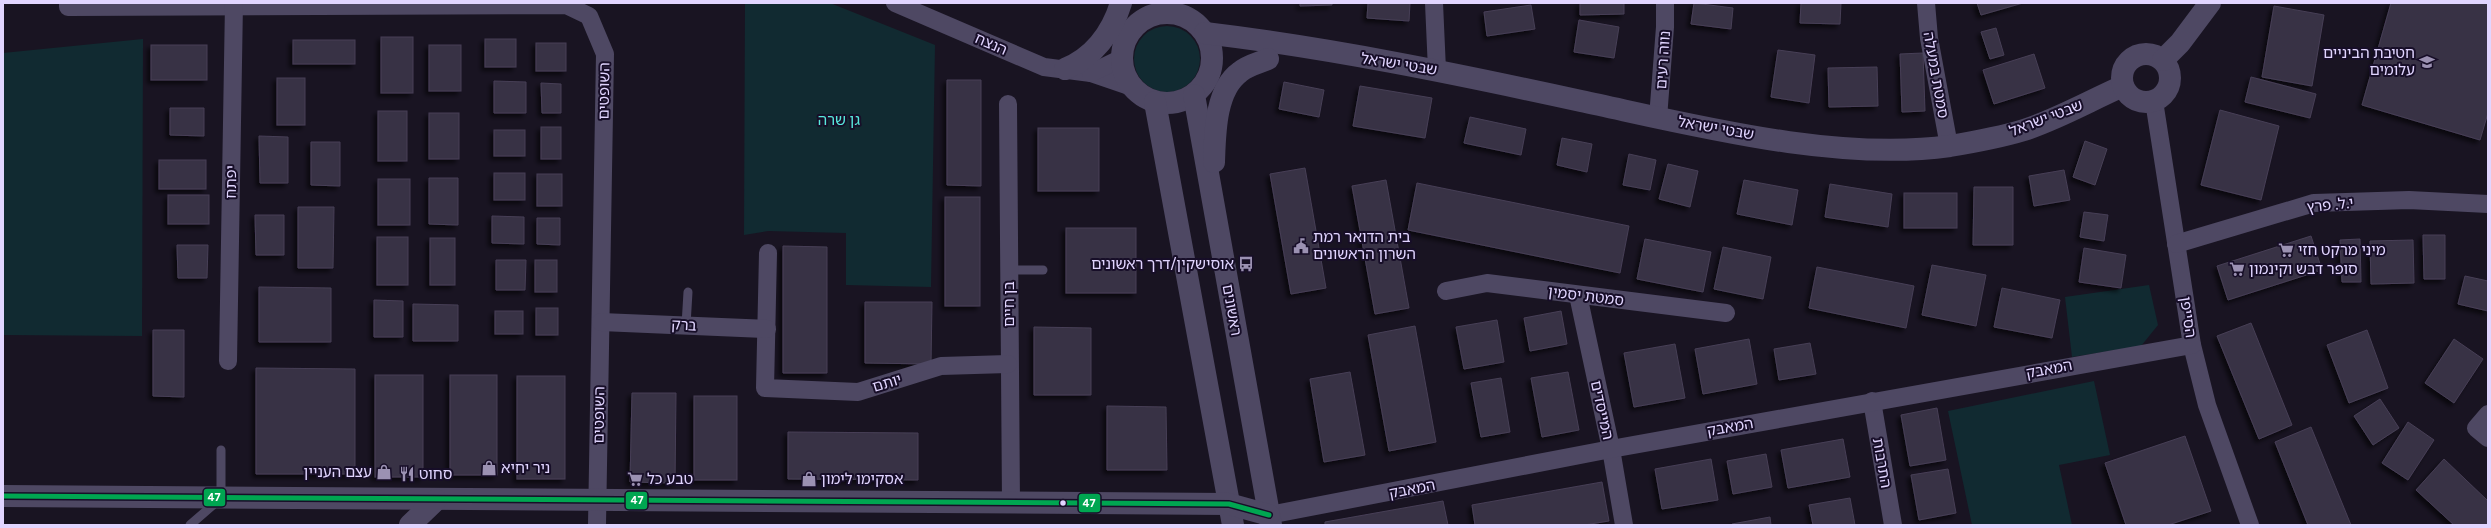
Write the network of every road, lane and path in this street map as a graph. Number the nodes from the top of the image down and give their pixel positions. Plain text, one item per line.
1 (895, 3) edge
2 (1121, 3) edge
3 (1139, 3) edge
4 (1165, 3) edge
5 (1434, 3) edge
6 (1665, 3) edge
7 (1926, 3) edge
8 (2210, 3) edge
9 (234, 4) edge
10 (68, 5) edge
11 (1184, 16) junction
12 (1130, 32) junction
13 (1205, 32) junction
14 (1304, 48) junction
15 (1122, 58) junction
16 (1268, 59) junction
17 (2163, 60) junction
18 (1065, 69) junction
19 (1438, 70) junction
20 (1091, 73) junction
21 (1209, 77) junction
22 (2123, 86) junction
23 (1132, 87) junction
24 (1194, 95) junction
25 (2154, 101) junction
26 (1155, 102) junction
27 (1008, 104) dead end
28 (1658, 118) junction
29 (1949, 146) junction
30 (1213, 203) junction
31 (2488, 204) edge
32 (2176, 244) junction
33 (768, 253) dead end
34 (1009, 270) junction
35 (1043, 270) dead end
36 (1446, 290) dead end
37 (688, 292) dead end
38 (1578, 295) junction
39 (1726, 313) dead end
40 (601, 322) junction
41 (686, 325) junction
42 (766, 329) junction
43 (2192, 345) junction
44 (228, 361) dead end
45 (1008, 364) junction
46 (1872, 402) junction
47 (2488, 414) edge
48 (2488, 438) edge
49 (1611, 449) junction
50 (221, 450) dead end
51 (3, 496) edge
52 (221, 498) junction
53 (436, 500) junction
54 (597, 501) junction
55 (1011, 504) junction
56 (1231, 515) edge
57 (1270, 520) edge
58 (190, 525) edge
59 (410, 525) edge
60 (596, 525) edge
61 (1249, 525) edge
62 (1624, 525) edge
63 (1893, 525) edge
64 (2250, 525) edge

1 - 18 street, הנצח
2 - 18 street
3 - 12 street
4 - 11 street
5 - 19 street
6 - 28 street, נווה רעים
7 - 29 street, סמטת במעלה
8 - 17 street
9 - 10 street, השופטים
9 - 40 street, השופטים
9 - 44 street, יפתח
11 - 12 street
11 - 13 street
12 - 15 street
13 - 14 street, שבטי ישראל
13 - 21 street
14 - 16 street, שבטי ישראל
14 - 19 street, שבטי ישראל
15 - 20 street
15 - 23 street
16 - 21 street, שבטי ישראל
16 - 30 street
17 - 22 street
17 - 25 street
18 - 20 street, הנצח
19 - 28 street, שבטי ישראל
20 - 23 street, הנצח
21 - 24 street
22 - 25 street
22 - 29 street, שבטי ישראל
23 - 26 street
24 - 26 street
24 - 30 street, ראשונים
25 - 32 street, הסייפן
26 - 56 street
27 - 34 street, בן חיים
28 - 29 street, שבטי ישראל
30 - 57 street, ראשונים
31 - 32 street, י.ל. פרץ
32 - 43 street, הסייפן
33 - 42 street
34 - 35 lane
34 - 45 street, בן חיים
36 - 38 street, סמטת יסמין
37 - 41 lane
38 - 39 street, סמטת יסמין
38 - 49 street, המייסדים
40 - 41 street, ברק
40 - 54 street, השופטים
41 - 42 street, ברק
42 - 45 street, יותם
43 - 46 street, המאבק
43 - 64 street, הסייפן
45 - 55 street, בן חיים
46 - 49 street, המאבק
46 - 63 street, התרבות
47 - 48 street
49 - 57 street, המאבק
49 - 62 street, המייסדים
50 - 52 lane
51 - 52 street
52 - 53 street
52 - 58 lane
53 - 54 street
53 - 59 street
54 - 55 street
54 - 60 street, השופטים
55 - 56 street
56 - 57 street
57 - 61 street

